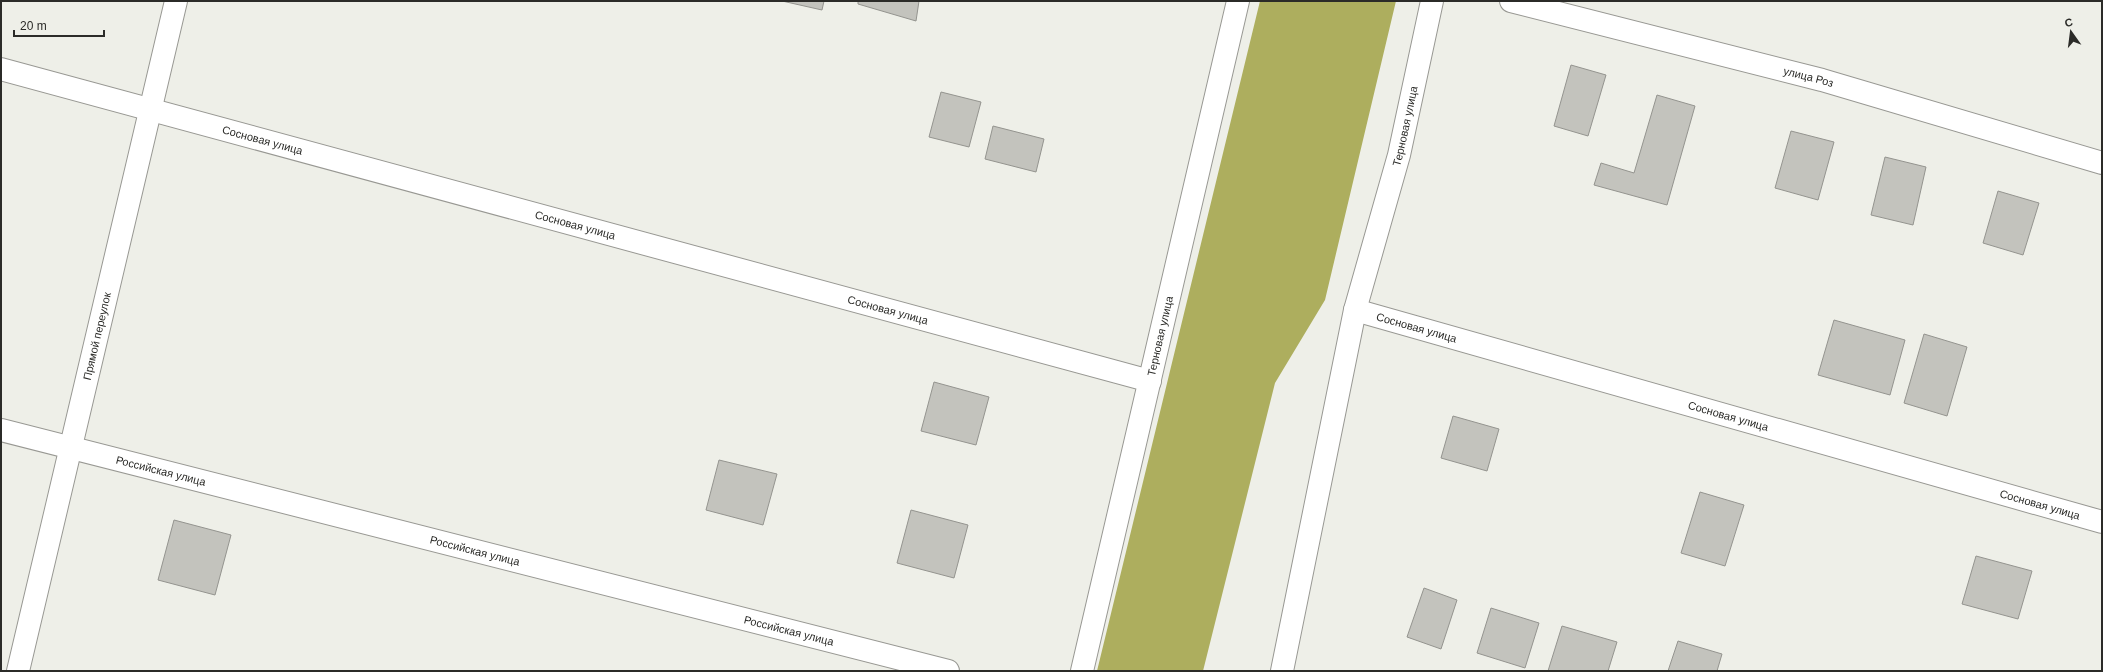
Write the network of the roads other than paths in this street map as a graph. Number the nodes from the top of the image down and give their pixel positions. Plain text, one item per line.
1 (176, 1) edge
2 (1238, 1) edge
3 (1432, 1) edge
4 (1511, 1) edge
5 (1, 69) edge
6 (150, 110) junction
7 (2102, 163) edge
8 (1355, 310) junction
9 (1150, 381) junction
10 (1, 430) edge
11 (71, 448) junction
12 (2102, 522) edge
13 (18, 671) edge
14 (948, 671) edge
15 (1082, 671) edge
16 (1282, 671) edge

1 - 6 street, Прямой переулок
2 - 9 street, Терновая улица
3 - 8 street, Терновая улица
4 - 7 street, улица Роз
5 - 6 street, Сосновая улица
6 - 9 street, Сосновая улица
6 - 11 street, Прямой переулок
8 - 12 street, Сосновая улица
8 - 16 street, Терновая улица
9 - 15 street, Терновая улица
10 - 11 street, Российская улица
11 - 13 street, Прямой переулок
11 - 14 street, Российская улица

